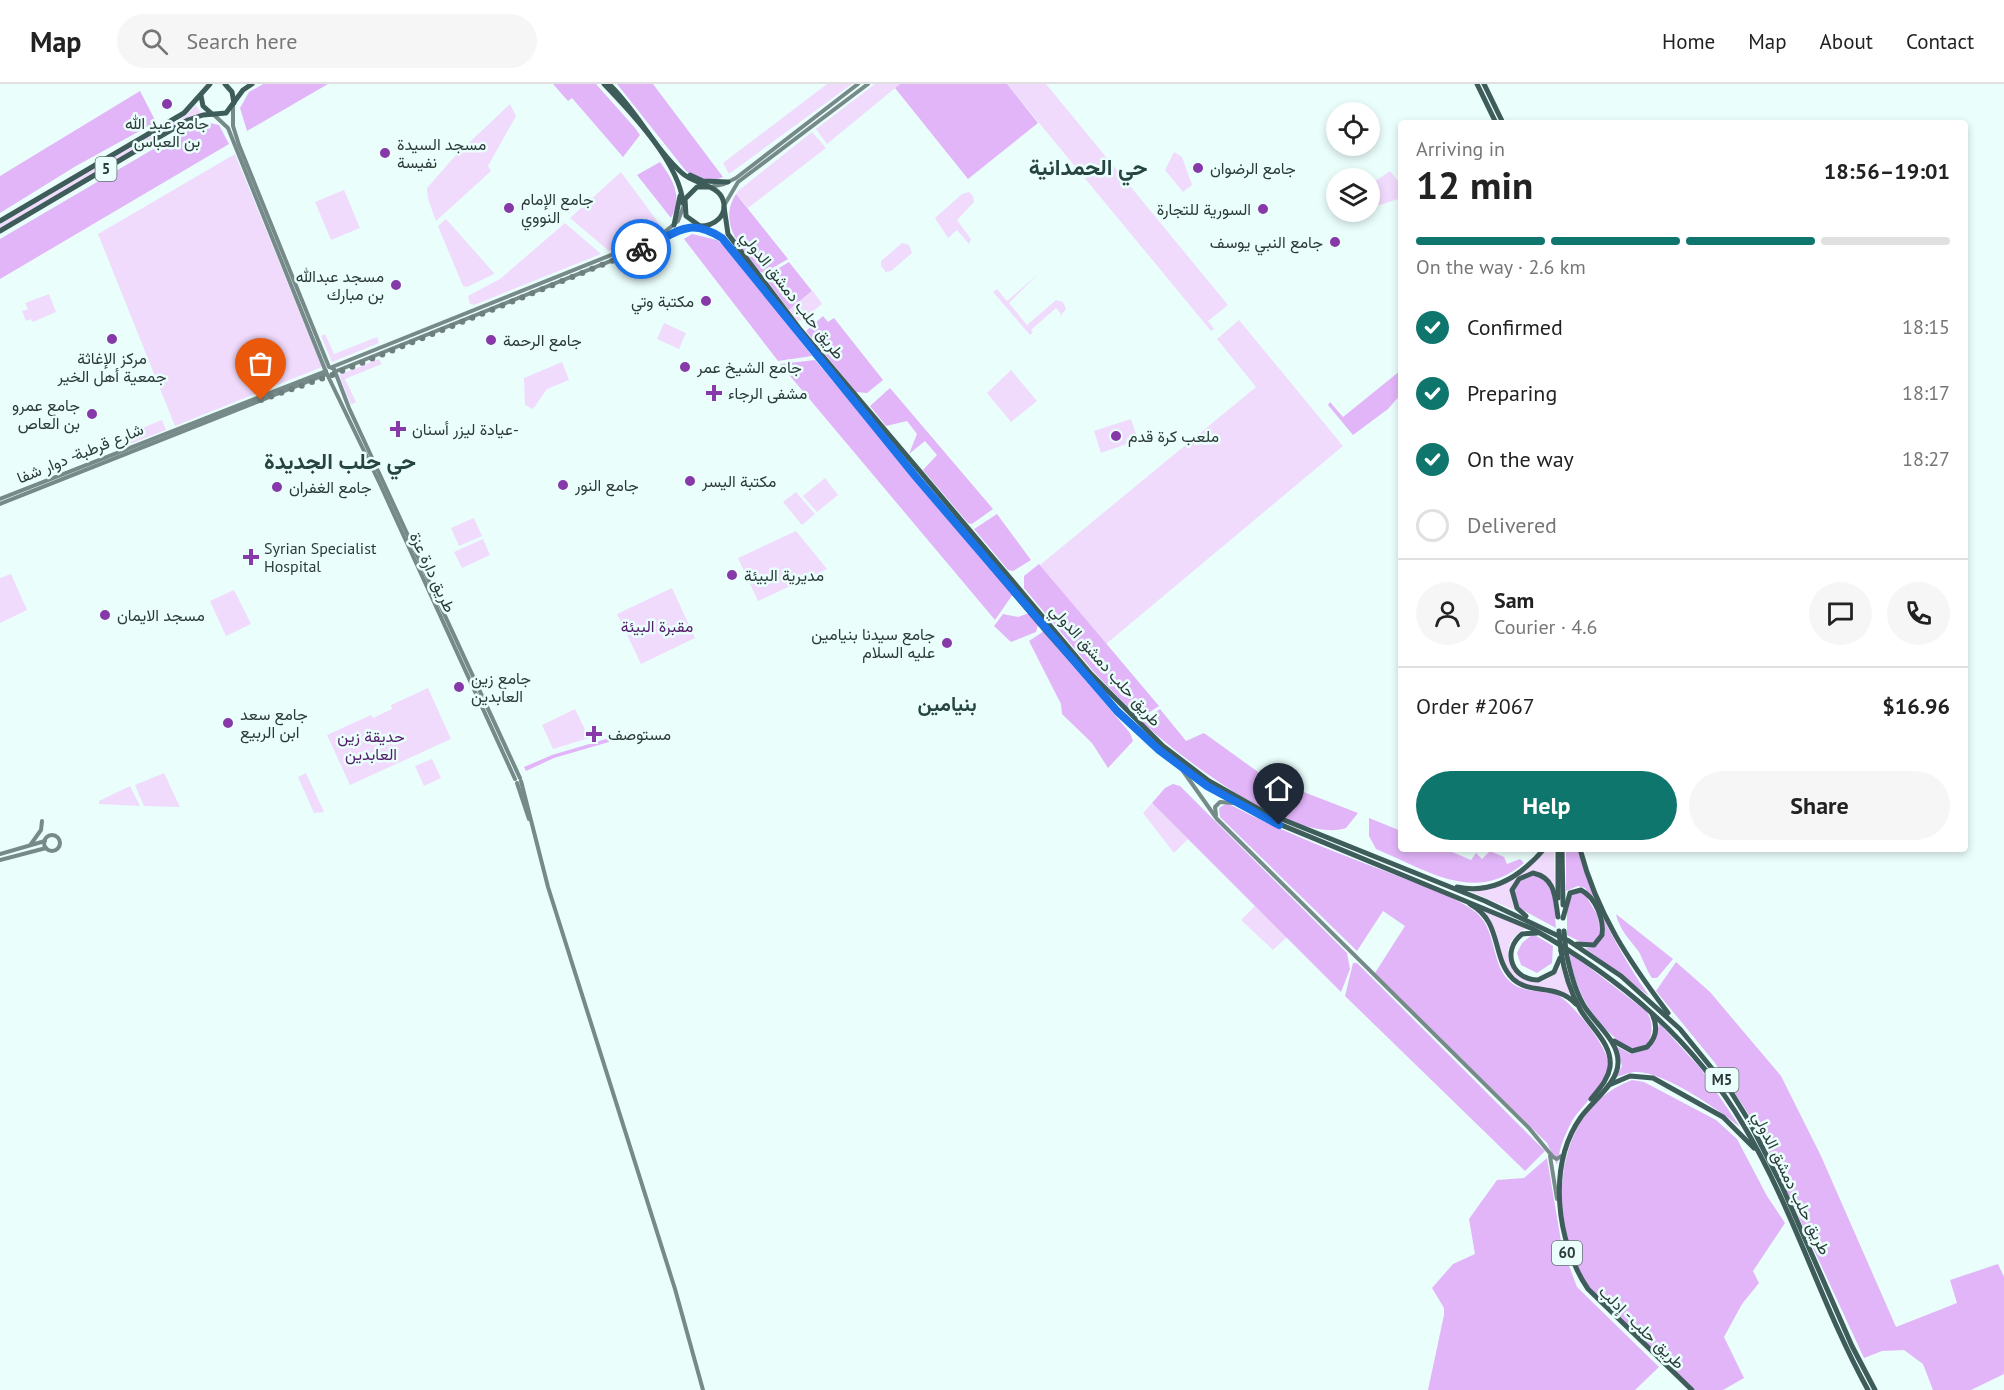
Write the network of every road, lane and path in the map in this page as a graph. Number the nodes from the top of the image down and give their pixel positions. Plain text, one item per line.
1 (210, 84) edge
2 (225, 84) edge
3 (252, 84) edge
4 (603, 84) edge
5 (609, 84) edge
6 (858, 84) edge
7 (868, 84) edge
8 (1477, 84) edge
9 (1484, 84) edge
10 (202, 94) junction
11 (233, 104) junction
12 (214, 115) junction
13 (1495, 120) edge
14 (1502, 120) edge
15 (777, 149) junction
16 (771, 154) junction
17 (670, 162) junction
18 (728, 182) junction
19 (708, 187) junction
20 (684, 205) junction
21 (724, 207) junction
22 (0, 222) edge
23 (676, 223) junction
24 (700, 226) junction
25 (683, 228) junction
26 (0, 231) edge
27 (638, 247) junction
28 (531, 286) junction
29 (534, 292) junction
30 (404, 341) junction
31 (329, 371) junction
32 (204, 420) junction
33 (102, 460) junction
34 (0, 499) edge
35 (0, 504) edge
36 (1178, 765) junction
37 (1245, 808) junction
38 (1217, 819) junction
39 (42, 821) dead end
40 (45, 841) junction
41 (29, 845) junction
42 (46, 848) junction
43 (1541, 852) edge
44 (1558, 852) edge
45 (1562, 852) edge
46 (1581, 852) edge
47 (0, 854) edge
48 (0, 860) edge
49 (1442, 887) junction
50 (1561, 918) junction
51 (1539, 925) junction
52 (1554, 941) junction
53 (1569, 941) junction
54 (1564, 952) junction
55 (1580, 1009) junction
56 (1650, 1010) junction
57 (1680, 1029) junction
58 (1601, 1030) junction
59 (1606, 1084) junction
60 (1547, 1150) junction
61 (1759, 1153) junction
62 (1561, 1156) junction
63 (1557, 1198) junction
64 (1676, 1377) junction
65 (703, 1390) edge
66 (1689, 1390) edge
67 (1869, 1390) edge
68 (1875, 1390) edge

1 - 10 highway
2 - 11 highway
3 - 11 highway
4 - 17 highway
5 - 17 highway
6 - 15 main road
7 - 15 main road
8 - 13 highway
9 - 14 highway
10 - 12 highway
10 - 22 highway, 5
11 - 12 highway
11 - 31 main road
12 - 26 highway, 5
12 - 31 main road
15 - 16 main road
16 - 18 main road
16 - 21 main road
17 - 18 highway
17 - 19 highway
17 - 20 highway
17 - 23 highway
18 - 19 main road
19 - 20 highway
19 - 21 highway
20 - 23 main road
20 - 24 highway
21 - 24 highway
21 - 49 highway, طريق حلب دمشق الدولي / M5
23 - 25 main road
23 - 27 main road
24 - 25 main road
24 - 36 highway, M5
25 - 27 main road
27 - 28 main road
27 - 29 main road
28 - 29 main road
28 - 30 main road
29 - 30 main road
30 - 31 main road
31 - 32 main road
31 - 65 main road, طريق دارة عزة
32 - 33 main road
32 - 33 main road, شارع قرطبة- دوار شفا
33 - 34 main road, شارع قرطبة- دوار شفا
33 - 35 main road
36 - 37 highway, M5
36 - 38 main road
37 - 38 main road
37 - 49 highway, M5
38 - 60 main road
39 - 41 main road
40 - 41 main road
40 - 42 main road
40 - 42 main road
41 - 47 main road
42 - 48 main road
43 - 49 highway
44 - 50 highway
45 - 50 highway
46 - 57 highway
49 - 51 highway, طريق حلب دمشق الدولي / M5
49 - 52 highway, طريق حلب دمشق الدولي / M5
49 - 55 highway
50 - 51 highway
50 - 53 highway
50 - 54 highway, bridge
51 - 53 highway, طريق حلب دمشق الدولي / M5
52 - 54 highway
52 - 56 highway, طريق حلب دمشق الدولي / M5
53 - 57 highway, طريق حلب دمشق الدولي / M5
54 - 55 highway, 60
54 - 58 highway
55 - 59 highway, 60
56 - 58 highway
56 - 61 highway, طريق حلب دمشق الدولي / M5
57 - 68 highway, طريق حلب دمشق الدولي / M5
58 - 59 highway, 60
59 - 61 highway
59 - 62 highway, طريق حلب - إدلب / 60
59 - 64 highway, 60
60 - 62 main road
60 - 63 main road
61 - 67 highway, طريق حلب دمشق الدولي / M5
62 - 63 highway, طريق حلب - إدلب / 60
63 - 64 highway, طريق حلب - إدلب / 60
64 - 66 highway, طريق حلب - إدلب / 60

